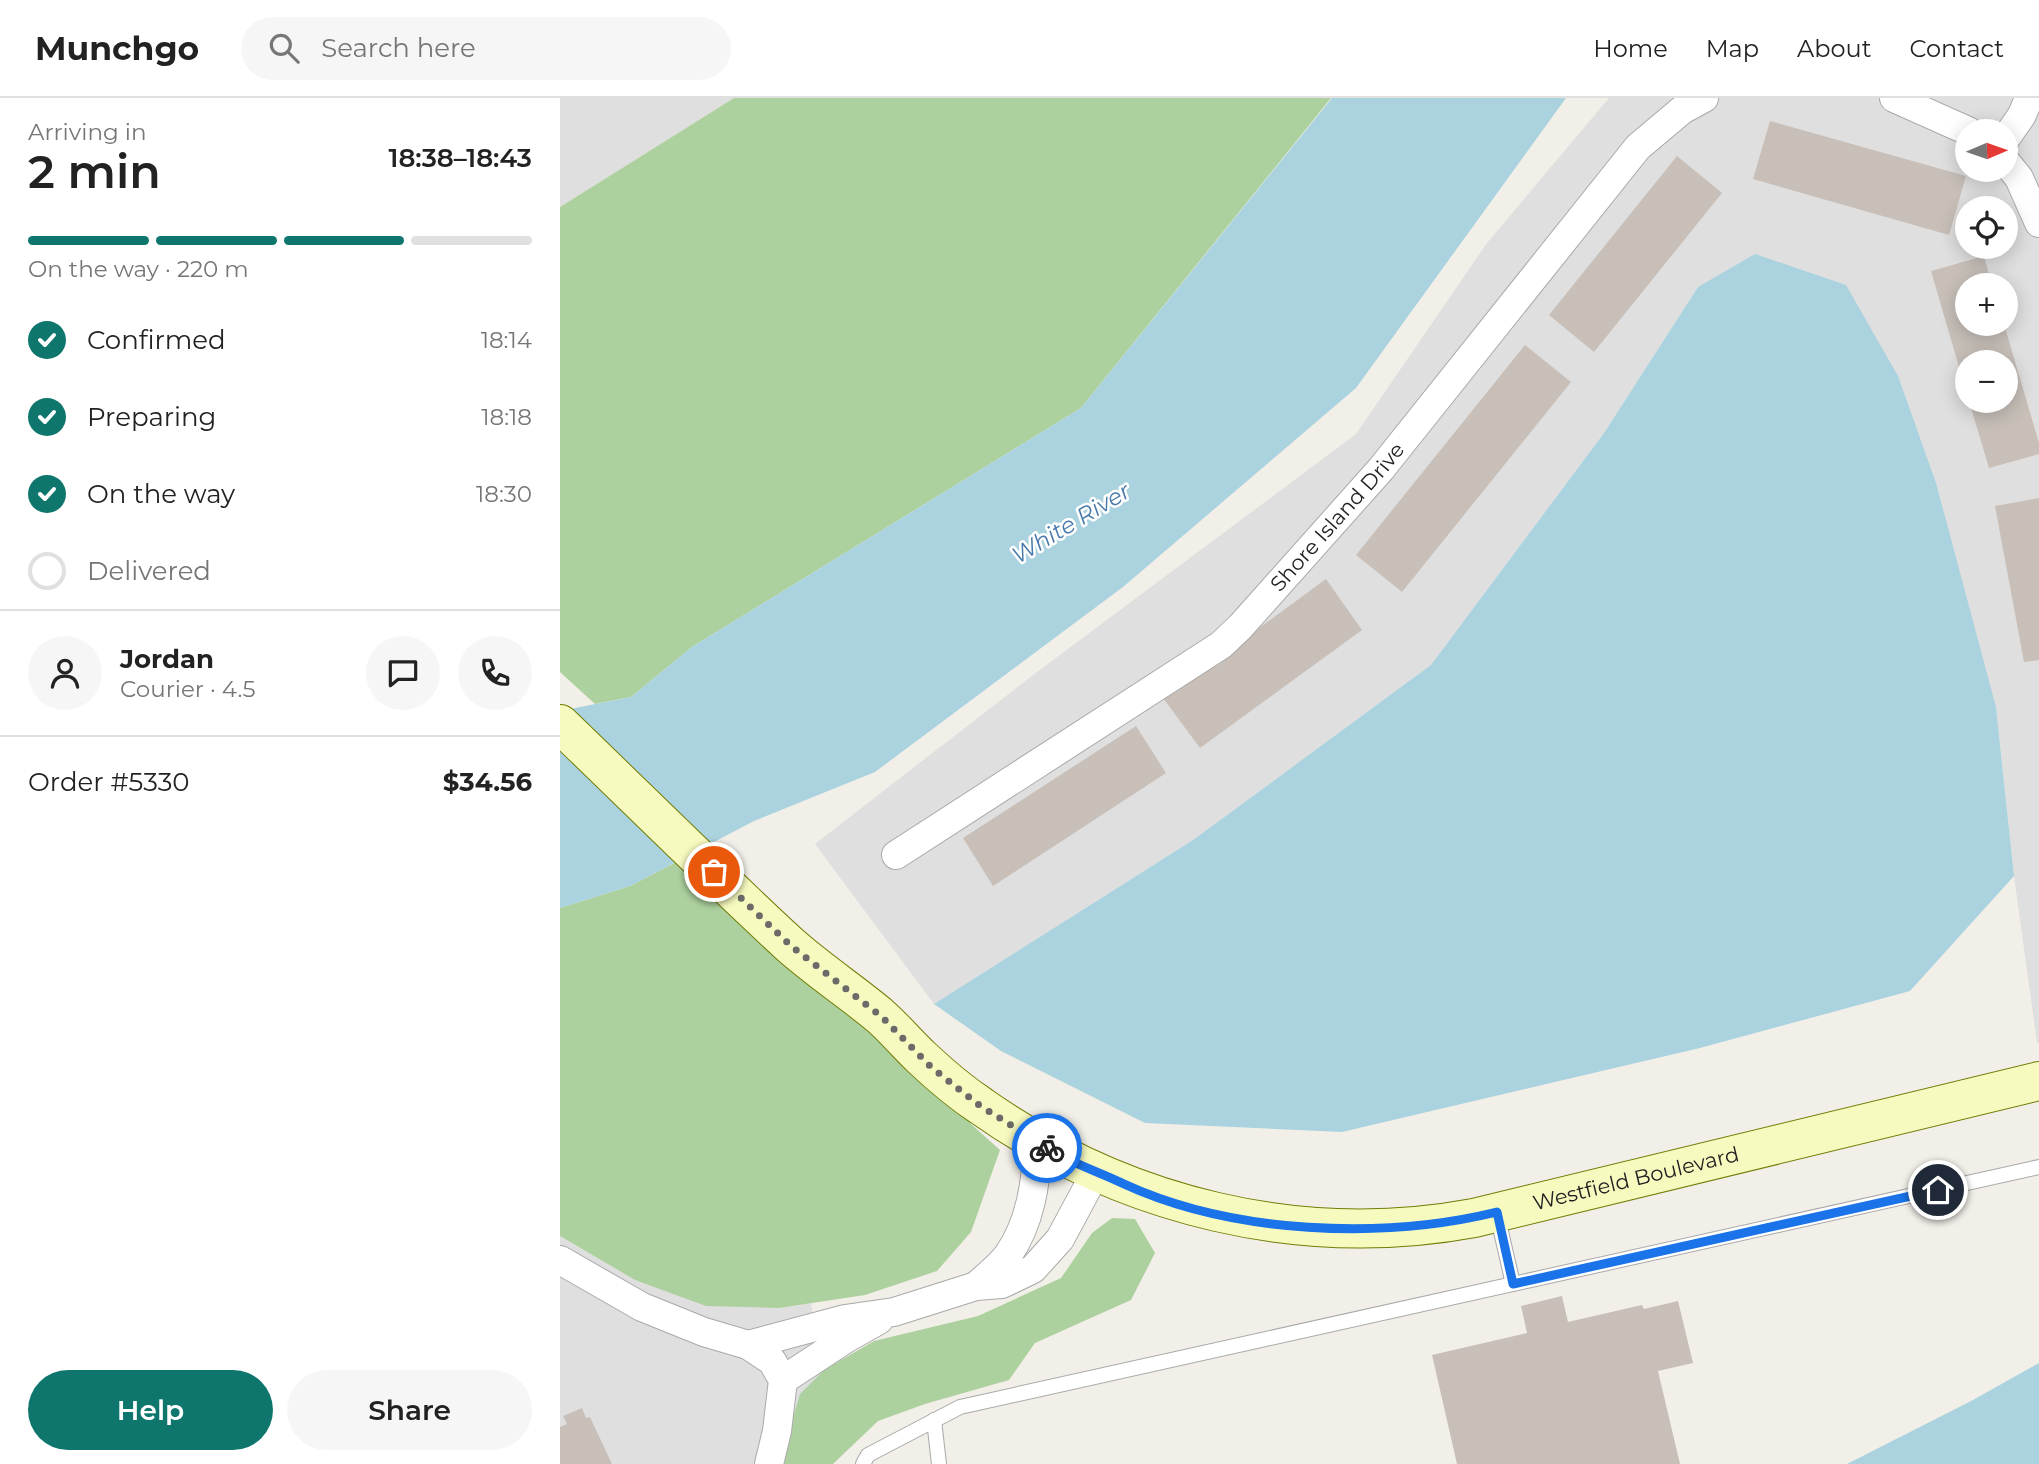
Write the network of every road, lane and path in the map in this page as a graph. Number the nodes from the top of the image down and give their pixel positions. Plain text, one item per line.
1 (1704, 98) edge
2 (1895, 98) edge
3 (2029, 98) edge
4 (2018, 120) edge
5 (1955, 125) edge
6 (2018, 177) edge
7 (2039, 223) edge
8 (560, 724) edge
9 (896, 856) dead end
10 (2039, 1081) edge
11 (1038, 1143) junction
12 (2039, 1167) edge
13 (1096, 1172) junction
14 (1497, 1212) junction
15 (560, 1260) edge
16 (1513, 1284) junction
17 (989, 1285) junction
18 (894, 1312) junction
19 (748, 1345) junction
20 (778, 1370) junction
21 (934, 1420) junction
22 (769, 1464) edge
23 (863, 1464) edge
24 (939, 1464) edge

1 - 9 street, Shore Island Drive
2 - 5 street
3 - 4 street
6 - 7 street
8 - 11 street, Westfield Boulevard
10 - 14 street, Westfield Boulevard
11 - 13 street, Westfield Boulevard
11 - 17 street
12 - 16 lane
13 - 14 street, Westfield Boulevard
13 - 17 street
14 - 16 lane
15 - 19 street
16 - 21 lane
17 - 18 street
18 - 19 street
18 - 20 street
19 - 20 street
20 - 22 street
21 - 23 lane
21 - 24 lane

